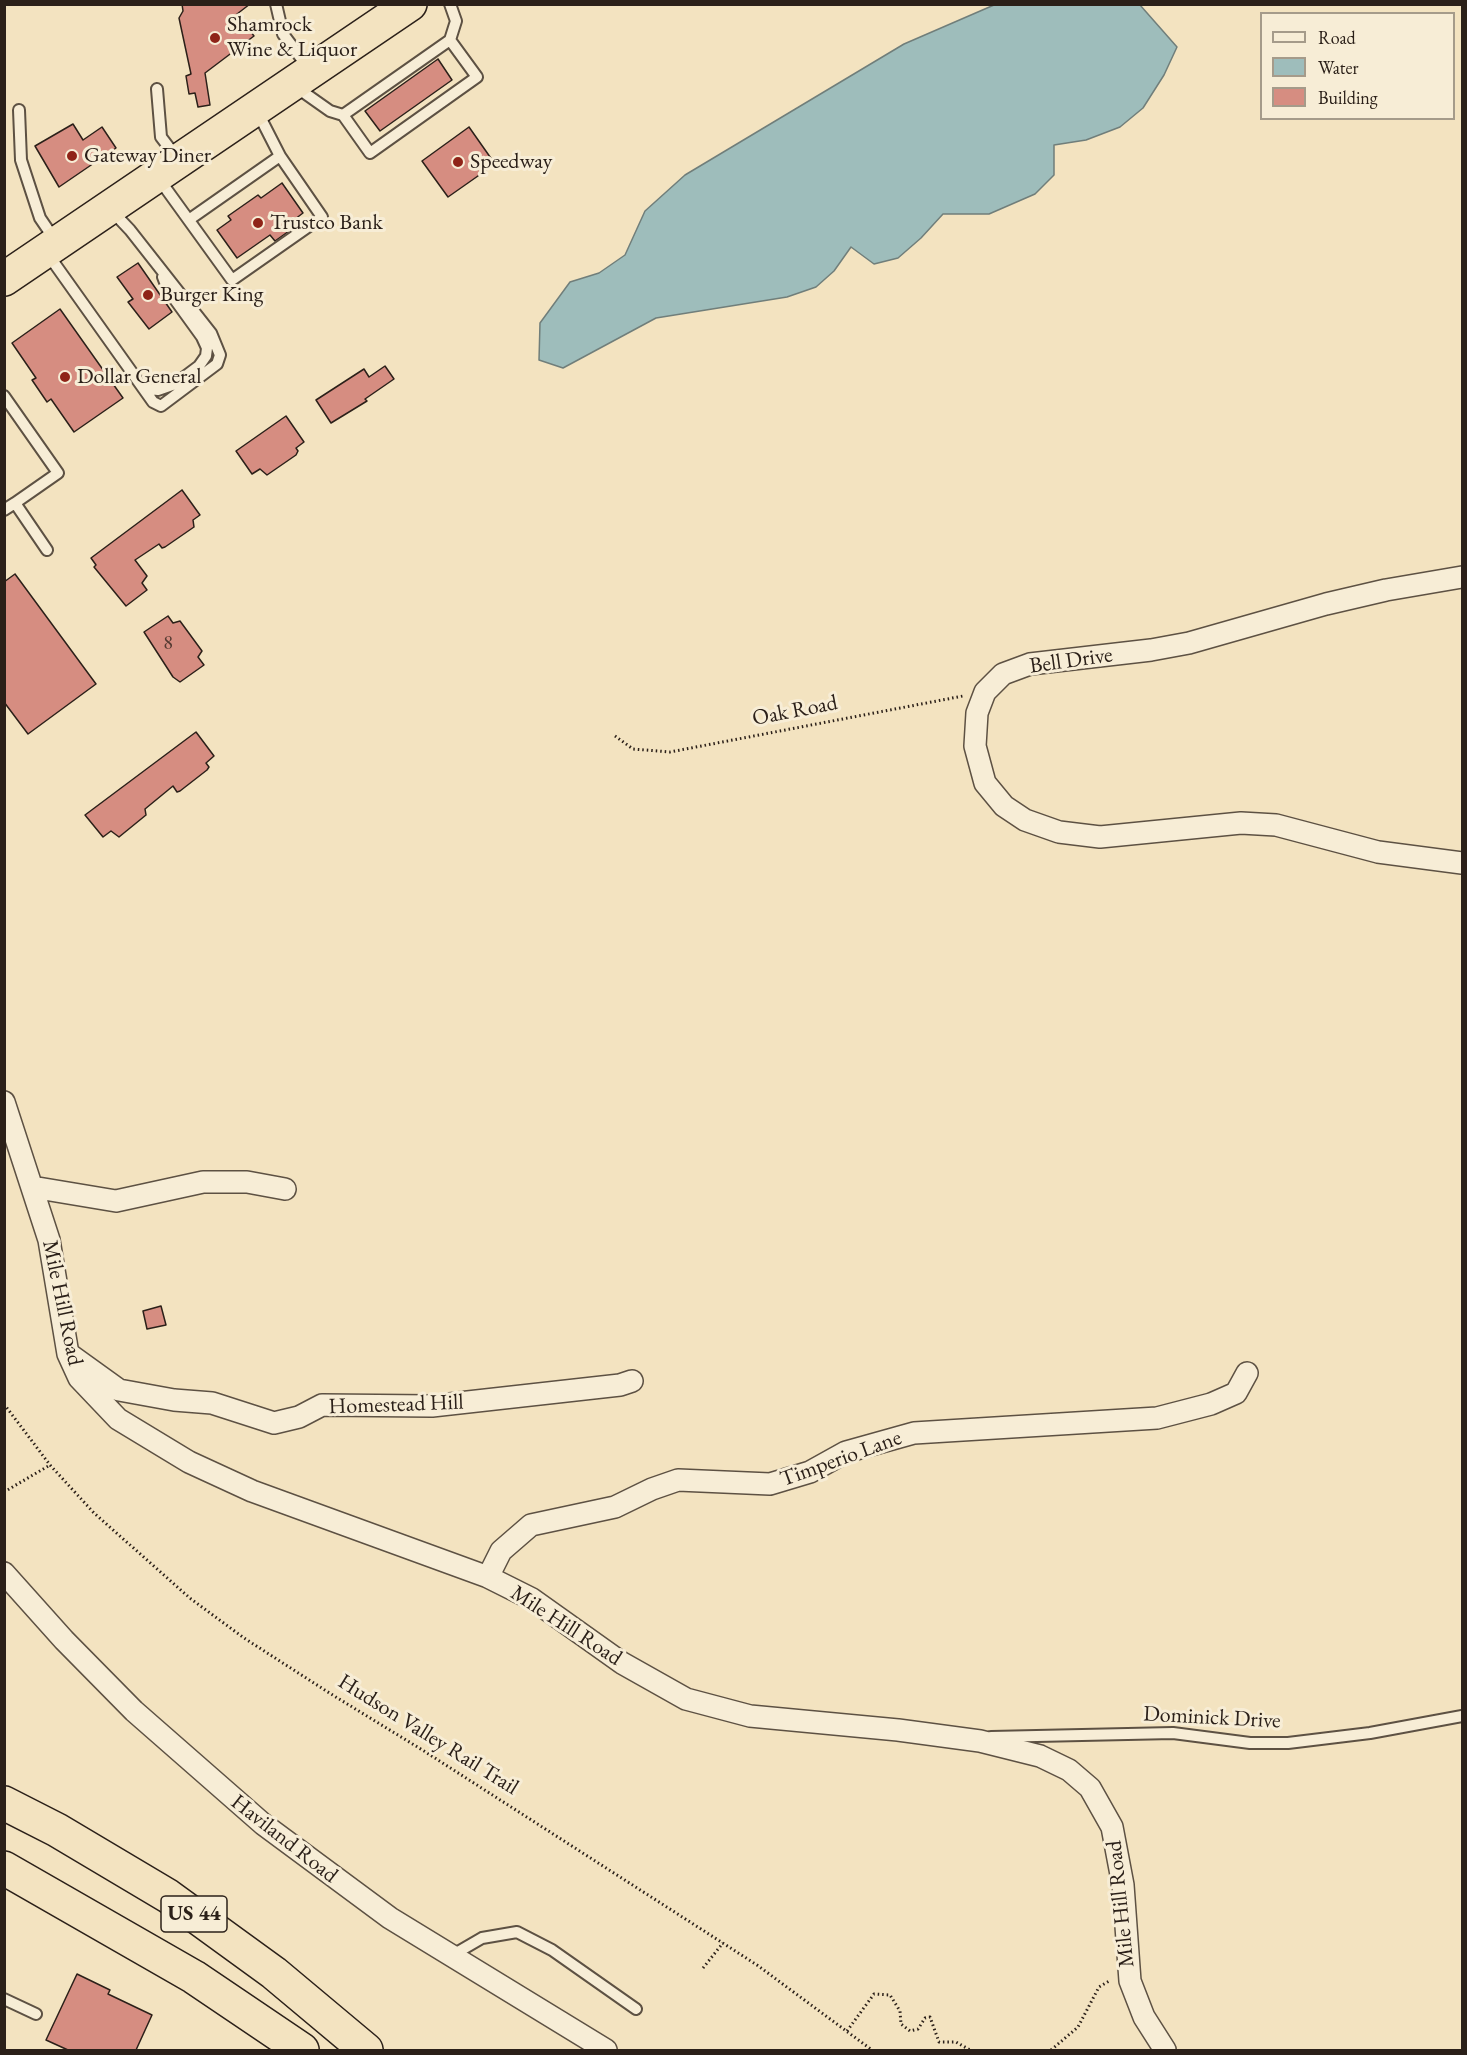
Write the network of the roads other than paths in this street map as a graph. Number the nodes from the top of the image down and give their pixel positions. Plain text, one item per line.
1 (276, 4) edge
2 (410, 4) edge
3 (450, 4) edge
4 (450, 40) junction
5 (302, 79) junction
6 (157, 89) dead end
7 (19, 110) dead end
8 (256, 110) junction
9 (343, 115) junction
10 (279, 156) junction
11 (169, 169) junction
12 (110, 209) junction
13 (190, 219) junction
14 (52, 248) junction
15 (161, 270) junction
16 (4, 279) edge
17 (143, 388) junction
18 (4, 396) edge
19 (15, 503) junction
20 (4, 510) edge
21 (47, 550) dead end
22 (1462, 577) edge
23 (1462, 863) edge
24 (4, 1102) edge
25 (32, 1187) junction
26 (285, 1189) dead end
27 (68, 1354) junction
28 (1247, 1373) dead end
29 (632, 1381) dead end
30 (4, 1573) edge
31 (488, 1577) junction
32 (1462, 1716) edge
33 (957, 1737) junction
34 (4, 1803) edge
35 (4, 1868) edge
36 (451, 1956) junction
37 (4, 1999) edge
38 (636, 2008) dead end
39 (36, 2014) dead end
40 (302, 2050) edge
41 (366, 2050) edge
42 (606, 2050) edge
43 (1164, 2050) edge

1 - 5 lane
2 - 5 highway
3 - 4 lane
4 - 9 lane
4 - 9 lane
5 - 8 highway
5 - 9 lane
6 - 11 lane
7 - 14 lane
8 - 10 lane
8 - 11 highway
10 - 13 lane
10 - 13 lane
11 - 12 highway
11 - 13 lane
12 - 14 highway
12 - 15 lane
14 - 16 highway
14 - 17 lane
15 - 17 lane
15 - 17 lane
18 - 19 lane
19 - 20 lane
19 - 21 lane
22 - 23 street, Bell Drive
24 - 25 street, Mile Hill Road
25 - 26 street
25 - 27 street, Mile Hill Road
27 - 29 street, Homestead Hill
27 - 31 street, Mile Hill Road
28 - 31 street, Timperio Lane
30 - 36 street, Haviland Road
31 - 33 street, Mile Hill Road
32 - 33 lane, Dominick Drive
33 - 43 street, Mile Hill Road
34 - 41 highway, US 44
35 - 40 highway, US 44
36 - 38 lane
36 - 42 street, Haviland Road
37 - 39 lane

